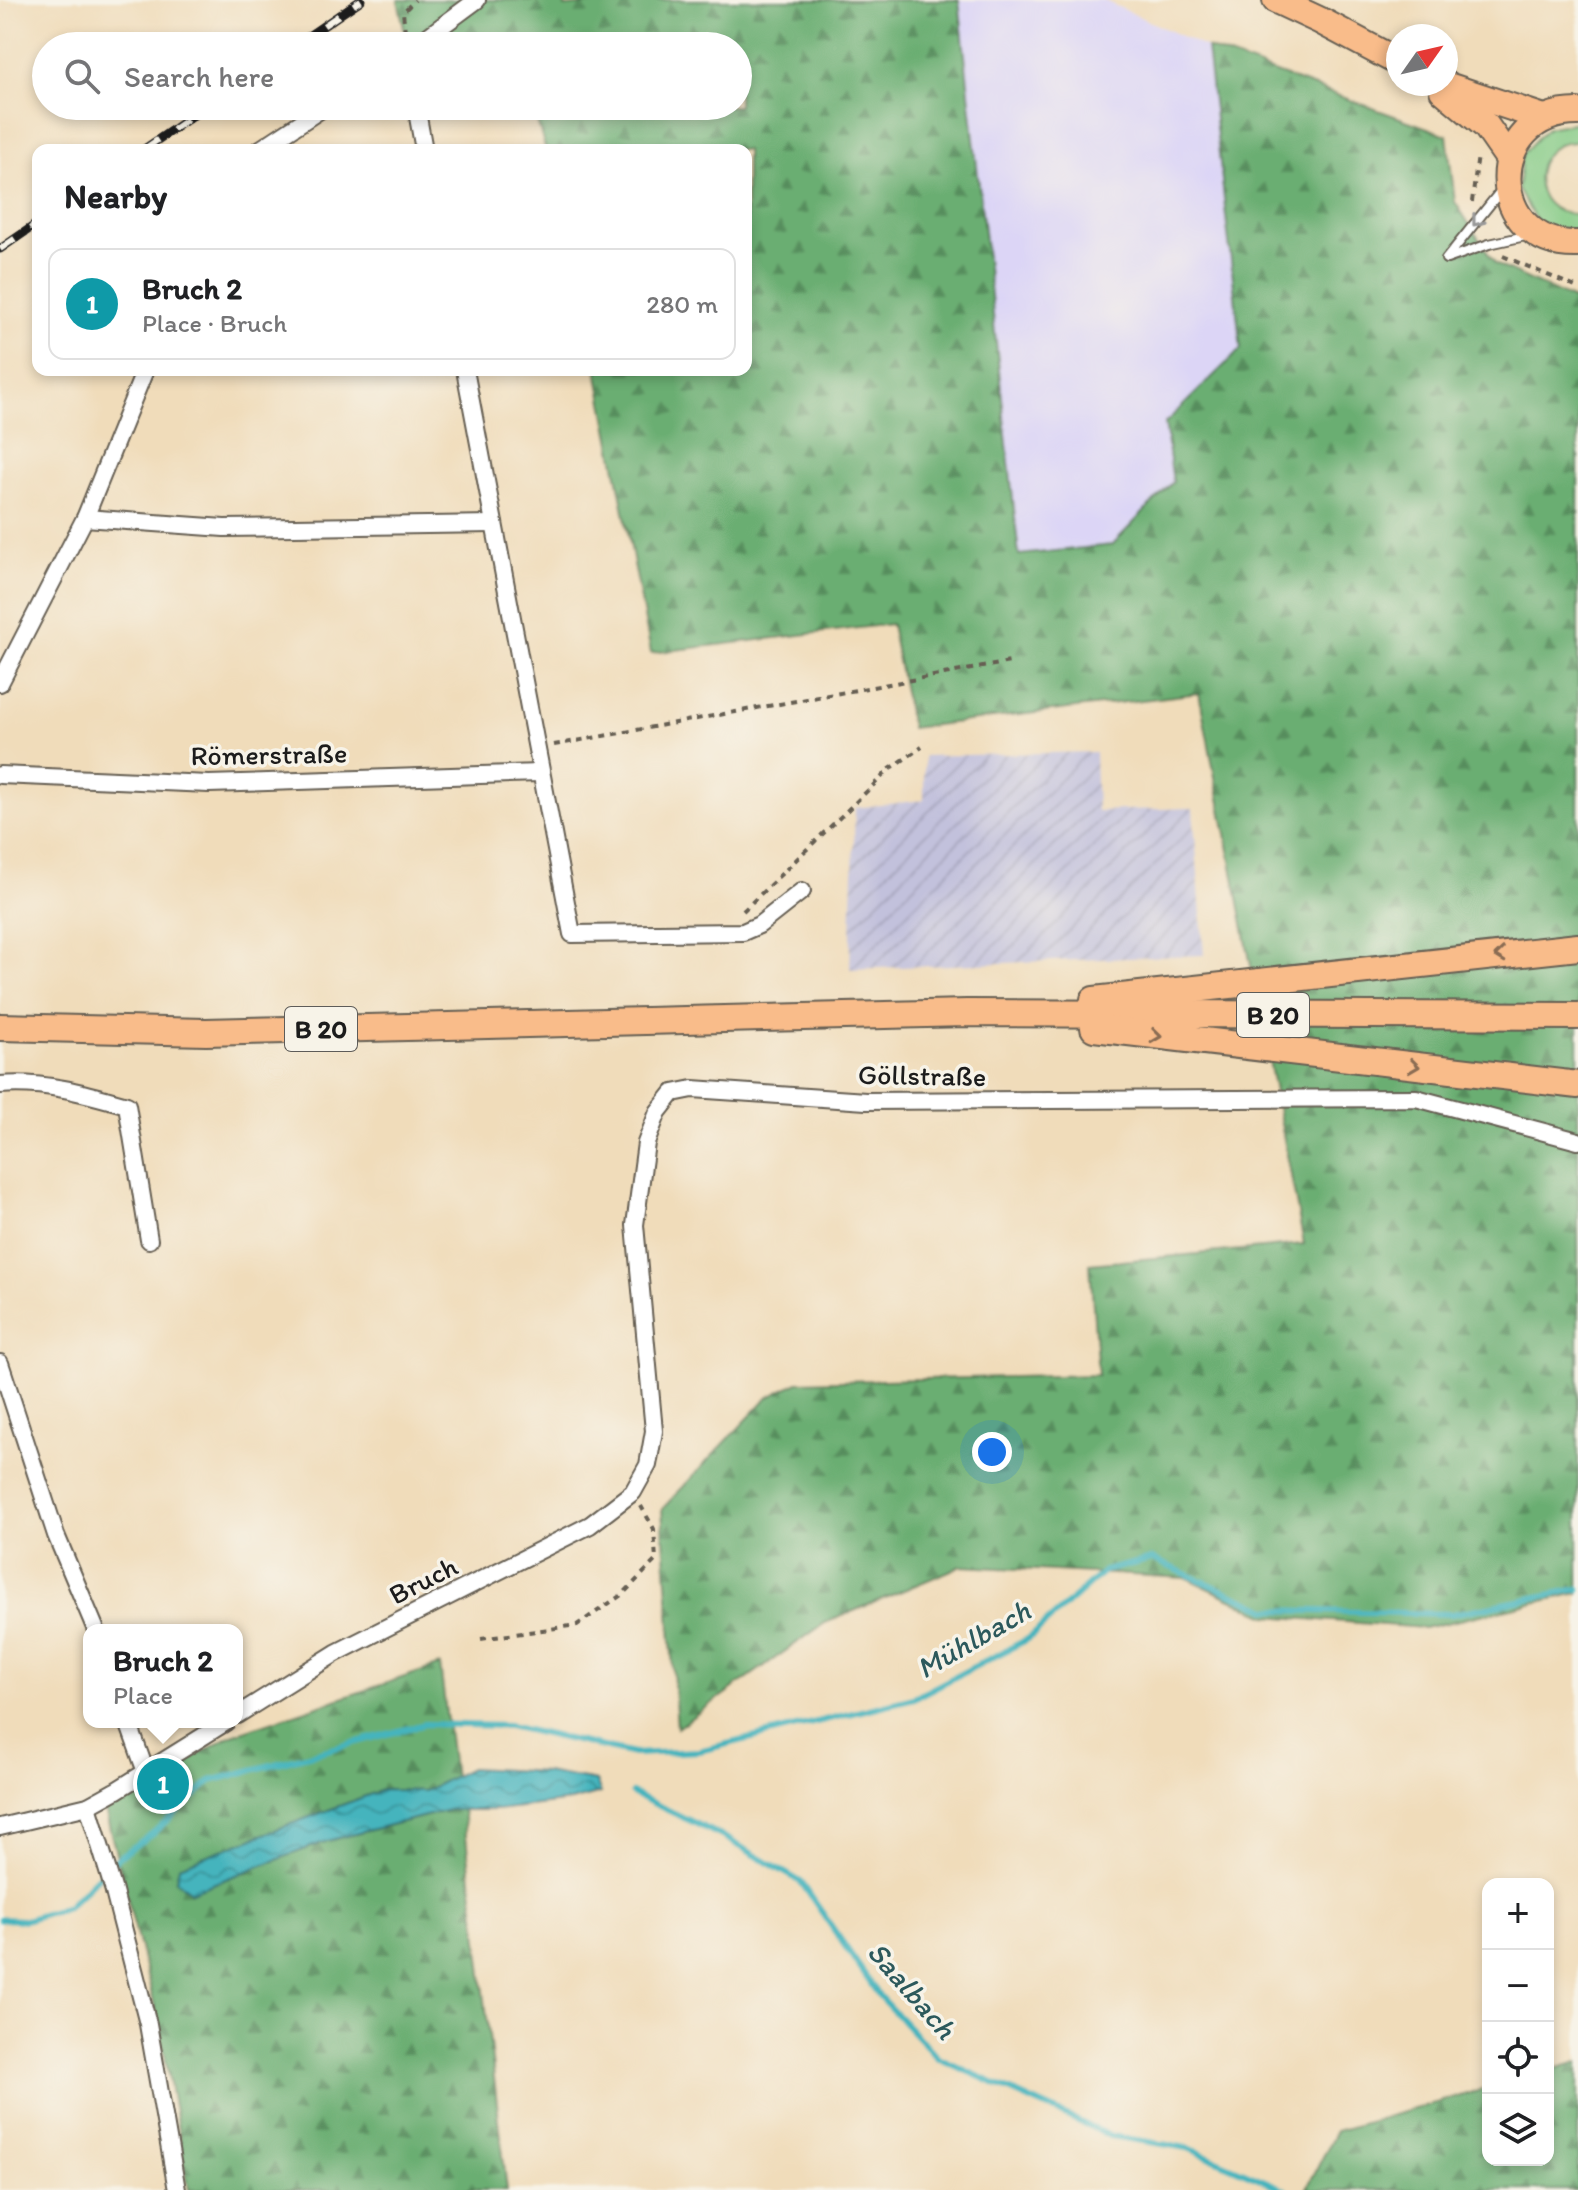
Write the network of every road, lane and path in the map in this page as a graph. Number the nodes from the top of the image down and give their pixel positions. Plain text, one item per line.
1 (415, 0) edge
2 (477, 0) edge
3 (1276, 0) edge
4 (408, 32) edge
5 (423, 32) edge
6 (1386, 56) edge
7 (1458, 89) edge
8 (1450, 96) edge
9 (1578, 112) edge
10 (1544, 118) junction
11 (305, 120) edge
12 (419, 120) edge
13 (268, 144) edge
14 (423, 144) edge
15 (1508, 171) junction
16 (1563, 245) edge
17 (143, 376) edge
18 (466, 376) edge
19 (85, 518) junction
20 (494, 524) junction
21 (1010, 662) dead end
22 (0, 683) edge
23 (922, 747) dead end
24 (535, 749) junction
25 (540, 773) junction
26 (0, 775) edge
27 (802, 891) dead end
28 (722, 932) junction
29 (1578, 947) edge
30 (967, 1013) junction
31 (1578, 1016) edge
32 (0, 1027) edge
33 (0, 1085) edge
34 (1578, 1085) edge
35 (1578, 1141) edge
36 (149, 1240) dead end
37 (0, 1363) edge
38 (633, 1492) junction
39 (93, 1624) edge
40 (481, 1639) dead end
41 (243, 1711) edge
42 (130, 1728) edge
43 (216, 1728) edge
44 (146, 1772) junction
45 (88, 1806) junction
46 (0, 1827) edge
47 (177, 2190) edge

1 - 4 path
2 - 5 street
3 - 6 main road
7 - 10 main road
8 - 15 main road
9 - 10 main road
10 - 15 main road
11 - 13 street
12 - 14 street
15 - 16 main road
15 -> 16 lane
17 - 19 street
18 - 20 street
19 - 20 street
19 - 22 street
20 - 24 street
21 - 24 path
23 - 28 path
24 - 25 street
25 - 26 street, Römerstraße
25 - 28 street
27 - 28 street
29 -> 30 main road
30 - 31 main road, B 20
30 - 32 main road, B 20
30 -> 34 main road
33 - 36 street
35 - 38 street, Göllstraße
37 - 39 street
38 - 40 path
38 - 41 street, Bruch
42 - 44 street
43 - 44 street
44 - 45 street
45 - 46 street
45 - 47 street

